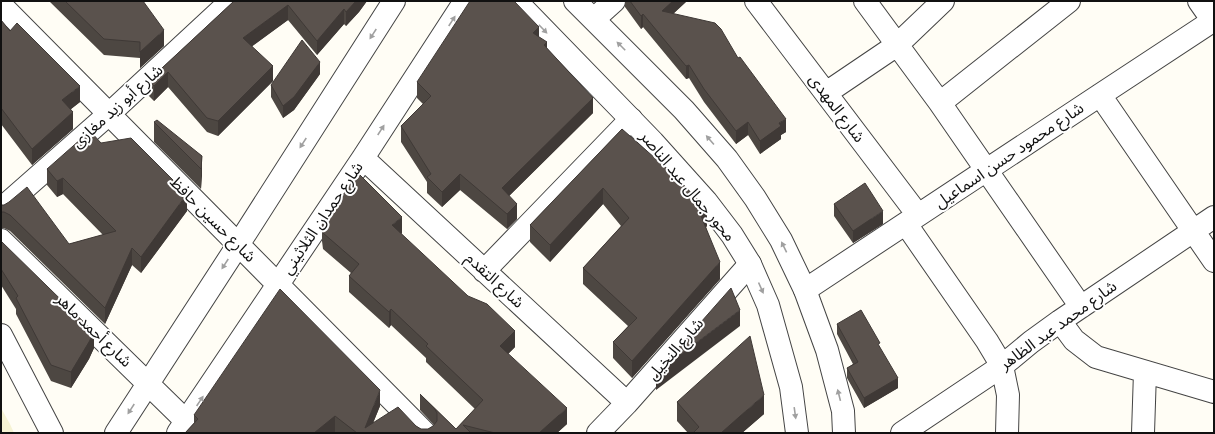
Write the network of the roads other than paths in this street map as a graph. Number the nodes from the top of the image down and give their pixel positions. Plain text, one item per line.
1 (231, 1) edge
2 (394, 1) edge
3 (465, 1) edge
4 (516, 1) edge
5 (575, 1) edge
6 (614, 1) edge
7 (756, 1) edge
8 (865, 1) edge
9 (943, 1) edge
10 (1069, 1) edge
11 (1199, 1) edge
12 (1, 5) edge
13 (594, 19) junction
14 (1213, 21) edge
15 (897, 45) junction
16 (826, 93) junction
17 (1100, 95) junction
18 (940, 103) junction
19 (109, 114) junction
20 (630, 119) junction
21 (362, 158) junction
22 (987, 170) junction
23 (1, 209) edge
24 (1214, 217) edge
25 (912, 220) junction
26 (1193, 230) junction
27 (1, 240) edge
28 (238, 245) junction
29 (1214, 261) edge
30 (750, 264) junction
31 (484, 271) junction
32 (278, 284) junction
33 (805, 290) junction
34 (1081, 307) junction
35 (1060, 321) junction
36 (1, 335) edge
37 (1002, 366) junction
38 (1145, 372) junction
39 (148, 383) junction
40 (1214, 392) edge
41 (627, 403) junction
42 (182, 427) edge
43 (415, 430) edge
44 (52, 433) edge
45 (116, 433) edge
46 (598, 433) edge
47 (797, 433) edge
48 (844, 433) edge
49 (902, 433) edge
50 (1007, 433) edge
51 (1143, 433) edge

1 - 19 street, شارع أبو زيد مغازى
2 -> 28 street
21 -> 3 street, شارع حمدان الثلاثيني
4 -> 20 street, محور جمال عبد الناصر
5 - 13 street
6 - 13 street
7 - 16 street, شارع المهدى
8 - 15 street
9 - 15 street
10 - 18 street
11 - 14 street
12 - 19 street, شارع حسين حافظ
33 -> 13 street
14 - 17 street, شارع محمود حسن اسماعيل
15 - 16 street
15 - 18 street
16 - 25 street, شارع المهدى
17 - 22 street, شارع محمود حسن اسماعيل
17 - 26 street
18 - 22 street
19 - 23 street, شارع أبو زيد مغازى
19 - 28 street, شارع حسين حافظ
20 - 30 street, محور جمال عبد الناصر
20 - 31 street
21 - 31 street, شارع التقدم
21 - 32 street, شارع حمدان الثلاثيني
22 - 25 street, شارع محمود حسن اسماعيل
22 - 34 street
24 - 26 street, شارع محمد عبد الظاهر
25 - 33 street, شارع محمود حسن اسماعيل
25 - 37 street, شارع المهدى
26 - 29 street
26 - 34 street, شارع محمد عبد الظاهر
27 - 39 street, شارع أحمد ماهر
28 - 32 street, شارع حسين حافظ
28 -> 39 street
30 - 41 street, شارع النخيل
30 -> 47 street, محور جمال عبد الناصر
31 - 41 street, شارع التقدم
42 -> 32 street, شارع حمدان الثلاثيني
32 - 43 street, شارع حسين حافظ
48 -> 33 street
34 - 35 street, شارع محمد عبد الظاهر
35 - 37 street, شارع محمد عبد الظاهر
35 - 38 street
36 - 44 street
37 - 49 street, شارع محمد عبد الظاهر
37 - 50 street, شارع المهدى
38 - 40 street
38 - 51 street
39 - 42 street, شارع أحمد ماهر
39 -> 45 street
41 - 46 street, شارع النخيل

